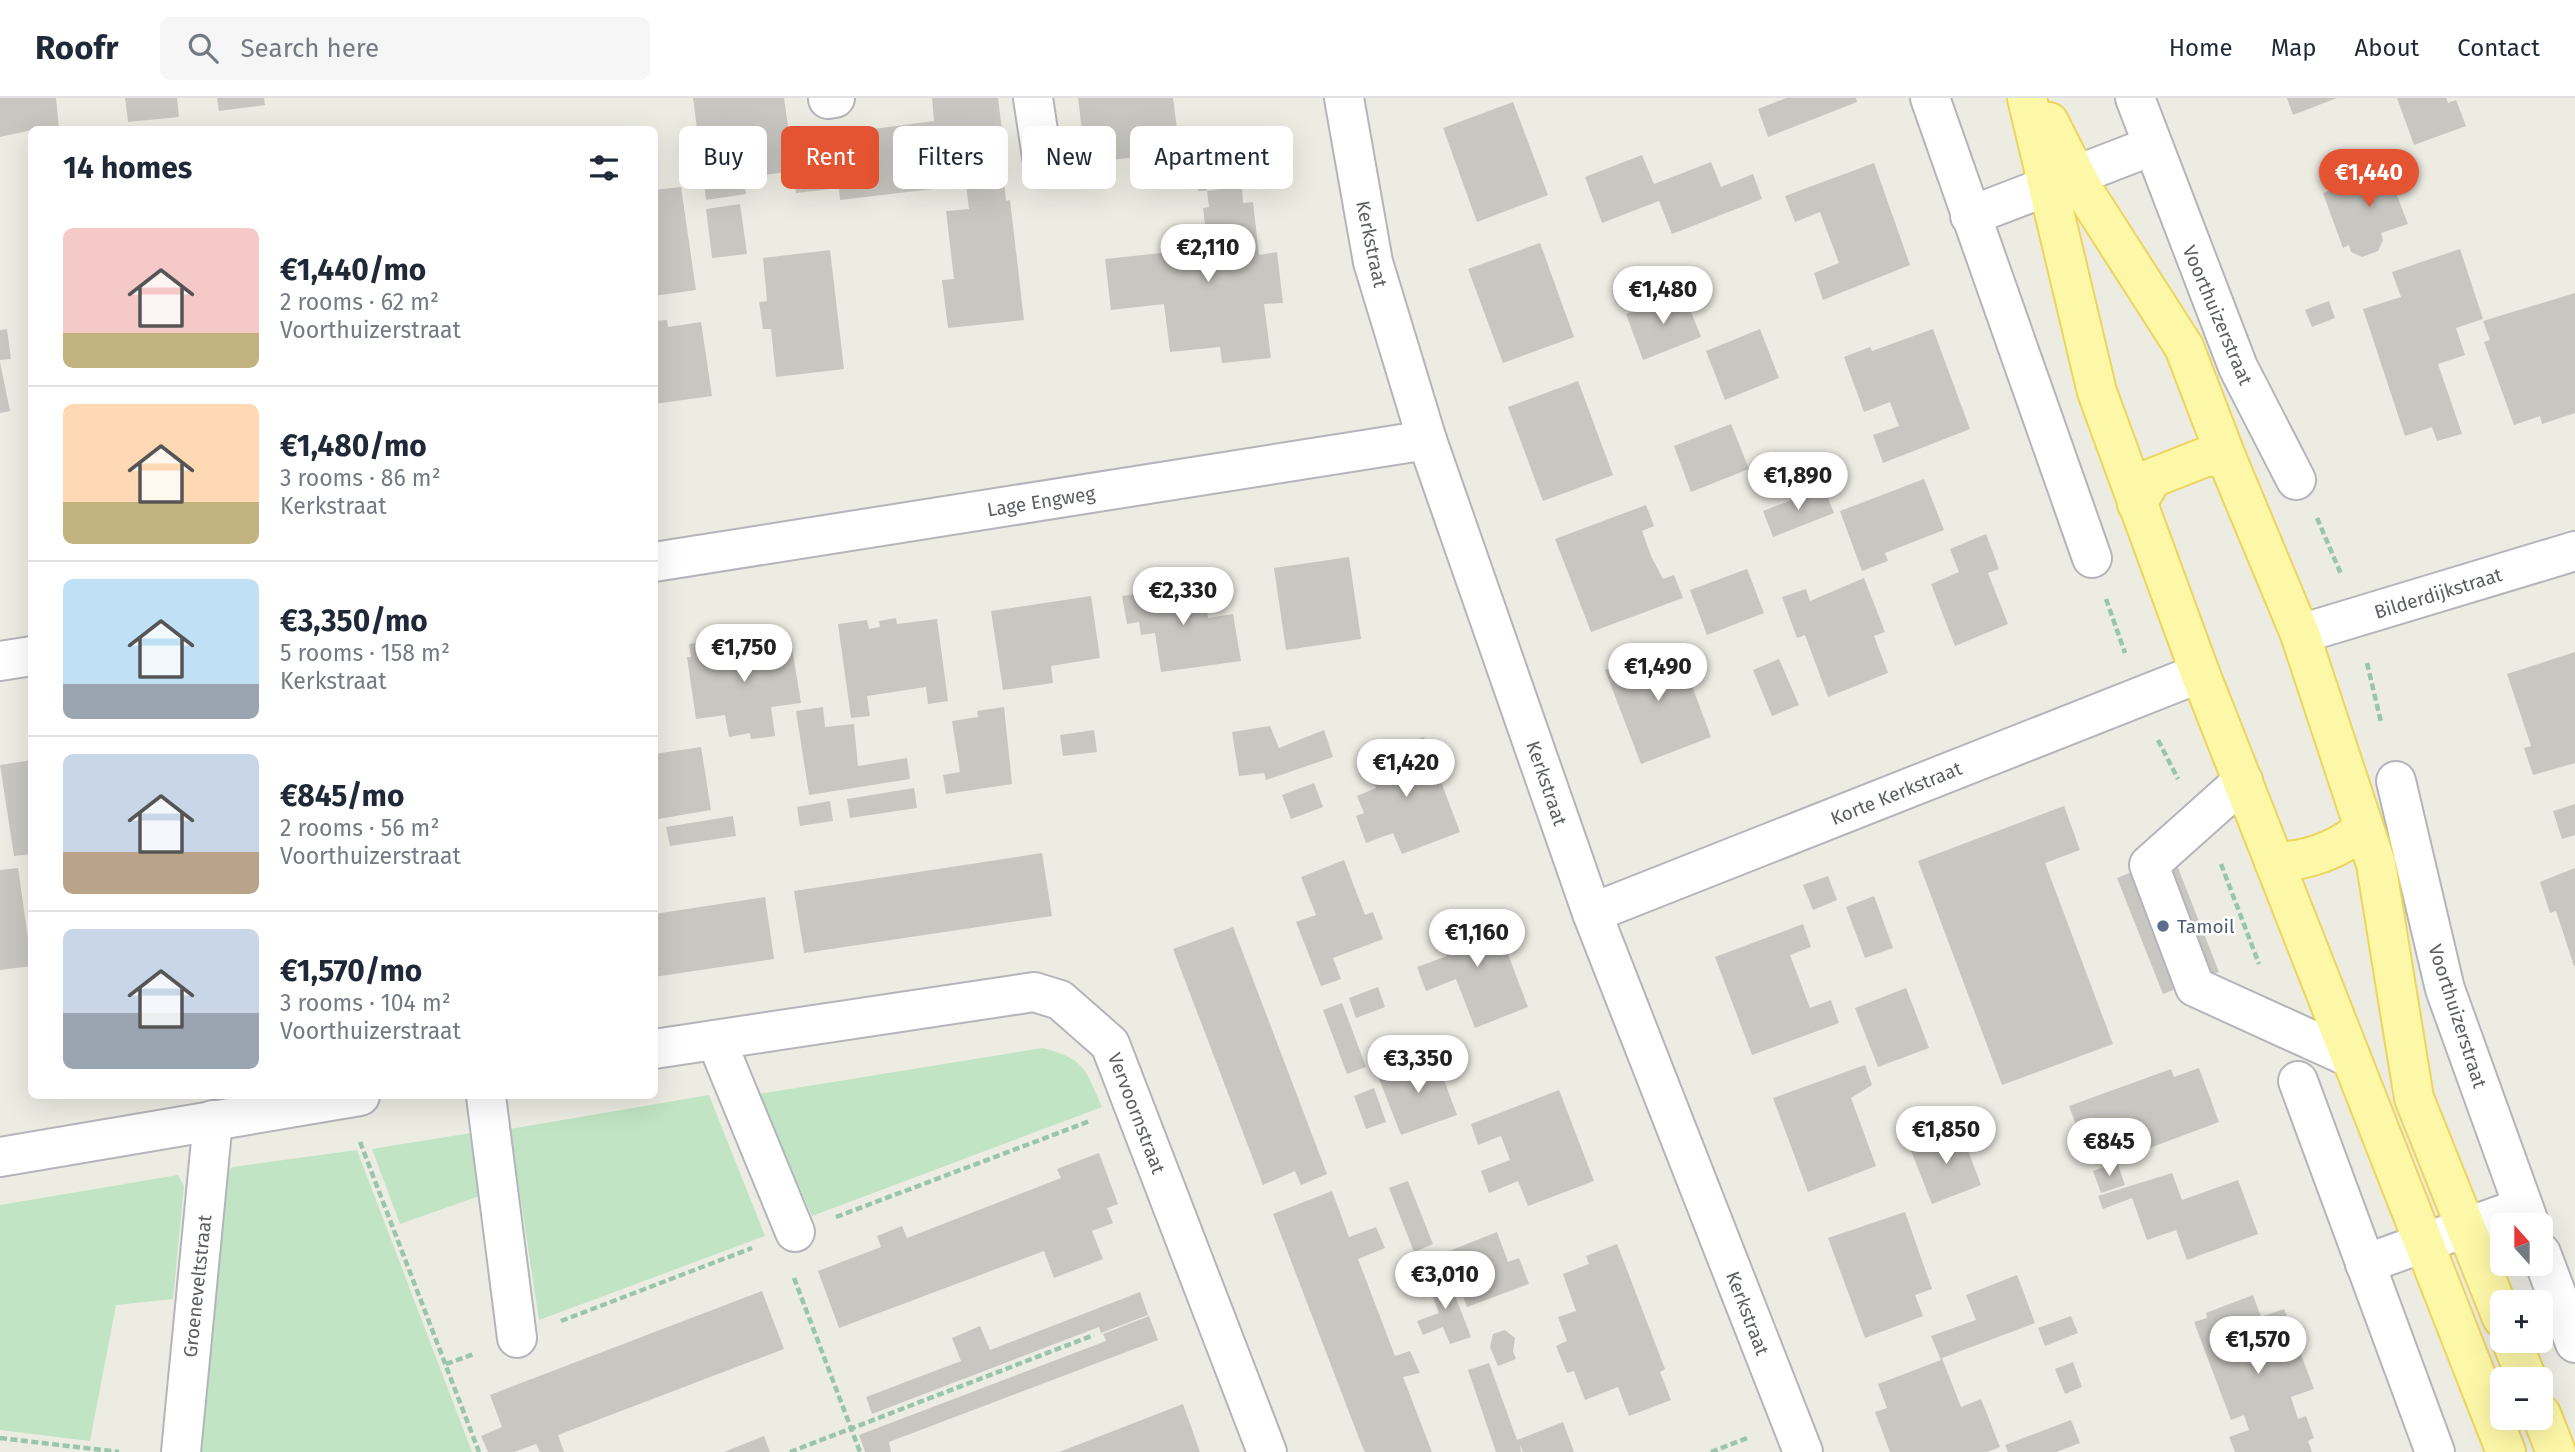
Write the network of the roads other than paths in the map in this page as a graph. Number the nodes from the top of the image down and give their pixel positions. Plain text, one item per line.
1 (1033, 98) edge
2 (1344, 98) edge
3 (1930, 98) edge
4 (2027, 98) edge
5 (2038, 98) edge
6 (2135, 98) edge
7 (1037, 126) edge
8 (2152, 146) junction
9 (2063, 181) junction
10 (1970, 216) junction
11 (1427, 440) junction
12 (2227, 459) junction
13 (2296, 480) dead end
14 (2137, 504) junction
15 (2575, 551) edge
16 (2092, 558) dead end
17 (658, 561) edge
18 (2300, 634) junction
19 (28, 657) edge
20 (0, 661) edge
21 (2200, 673) junction
22 (2243, 781) junction
23 (2396, 781) dead end
24 (2364, 828) junction
25 (2274, 862) junction
26 (1592, 913) junction
27 (716, 1040) junction
28 (658, 1048) edge
29 (2351, 1058) junction
30 (2298, 1081) dead end
31 (340, 1099) edge
32 (486, 1099) edge
33 (213, 1120) junction
34 (0, 1157) edge
35 (2526, 1213) edge
36 (2490, 1223) edge
37 (2466, 1228) junction
38 (795, 1232) dead end
39 (2424, 1243) junction
40 (2365, 1264) junction
41 (2550, 1276) edge
42 (2491, 1290) edge
43 (517, 1338) dead end
44 (2575, 1343) edge
45 (2547, 1430) edge
46 (181, 1452) edge
47 (1267, 1452) edge
48 (1802, 1452) edge
49 (2435, 1452) edge
50 (2506, 1452) edge
51 (2556, 1452) edge

1 - 7 street
2 - 11 street, Kerkstraat
3 - 10 street
4 - 9 main road
5 - 9 main road
6 - 8 street, Voorthuizerstraat
8 - 9 street
8 - 13 street, Voorthuizerstraat
9 - 10 street
9 - 12 main road
9 - 14 main road
10 - 16 street
11 - 17 street, Lage Engweg
11 - 26 street, Kerkstraat
12 - 14 main road
12 - 18 main road
14 - 21 main road
15 - 18 street, Bilderdijkstraat
18 - 24 main road
19 - 20 street
21 - 22 main road
21 - 26 street, Korte Kerkstraat
22 - 25 main road
22 - 29 street
23 - 35 street, Voorthuizerstraat
24 - 25 main road
24 - 37 main road
25 - 29 main road
26 - 48 street, Kerkstraat
27 - 28 street, Vervoornstraat
27 - 38 street
27 - 47 street, Vervoornstraat
29 - 39 main road
30 - 40 street
31 - 33 street
32 - 43 street
33 - 34 street
33 - 46 street, Groeneveltstraat
36 - 37 street, Voorthuizerstraat
37 - 39 street, Voorthuizerstraat
37 - 42 main road
39 - 40 street, Voorthuizerstraat
39 - 50 main road
40 - 49 street
41 - 44 street
45 - 51 main road

